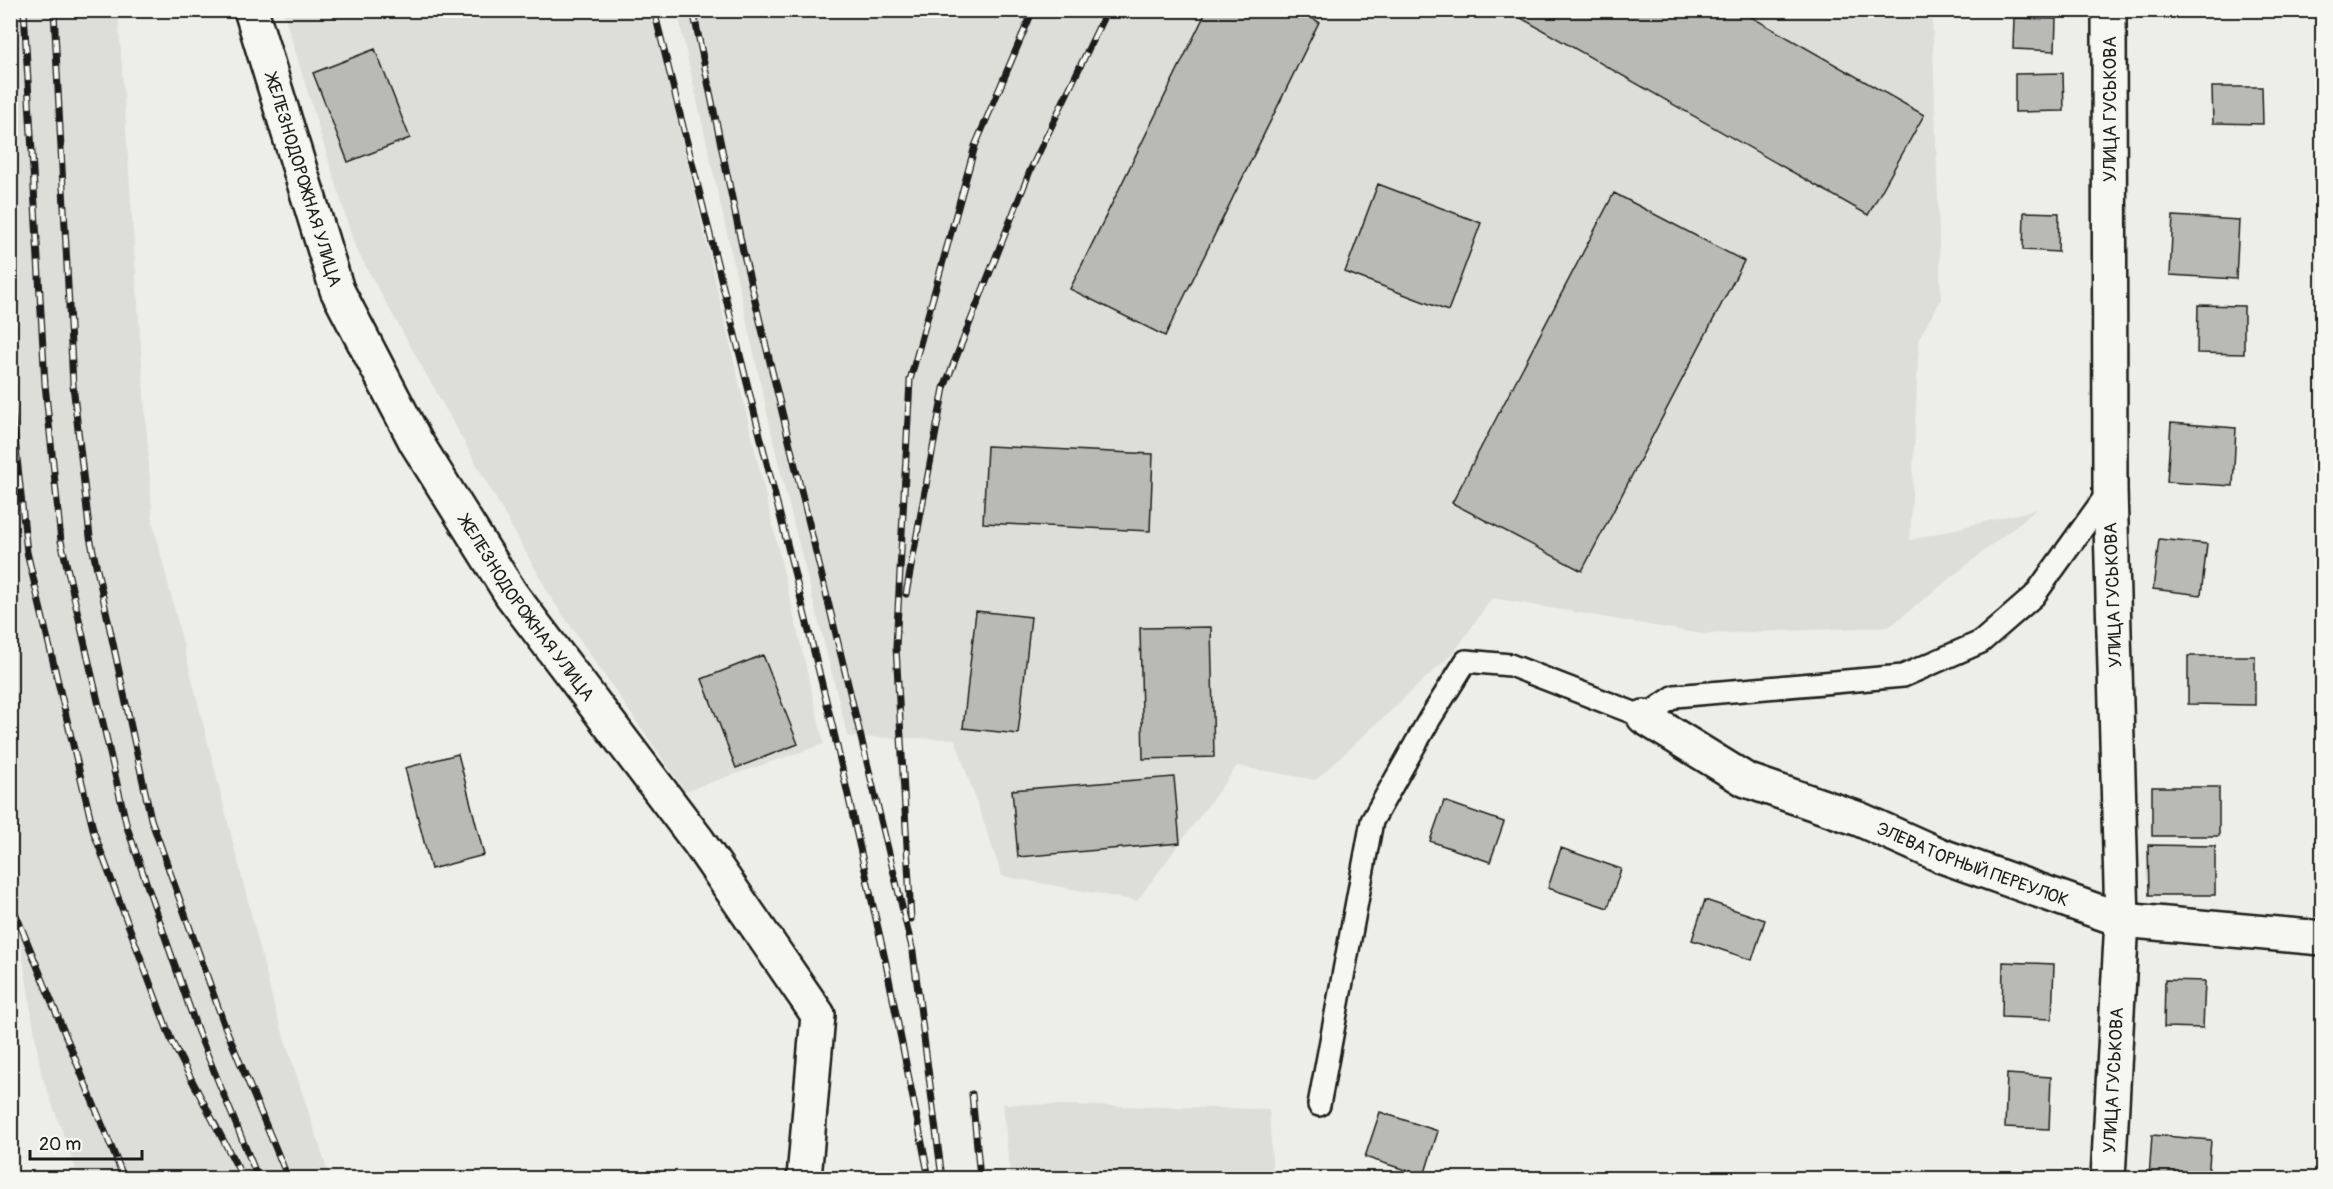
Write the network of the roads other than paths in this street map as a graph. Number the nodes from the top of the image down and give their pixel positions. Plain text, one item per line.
1 (251, 10) edge
2 (2109, 10) edge
3 (2110, 489) junction
4 (1644, 717) junction
5 (2122, 920) junction
6 (2322, 938) edge
7 (1319, 1105) dead end
8 (804, 1179) edge
9 (2108, 1179) edge

1 - 8 street, ЖЕЛЕЗНОДОРОЖНАЯ УЛИЦА
2 - 3 street, УЛИЦА ГУСЬКОВА
3 - 4 lane
3 - 5 street, УЛИЦА ГУСЬКОВА
4 - 5 street, ЭЛЕВАТОРНЫЙ ПЕРЕУЛОК
4 - 7 lane
5 - 6 street, ЭЛЕВАТОРНЫЙ ПЕРЕУЛОК
5 - 9 street, УЛИЦА ГУСЬКОВА

